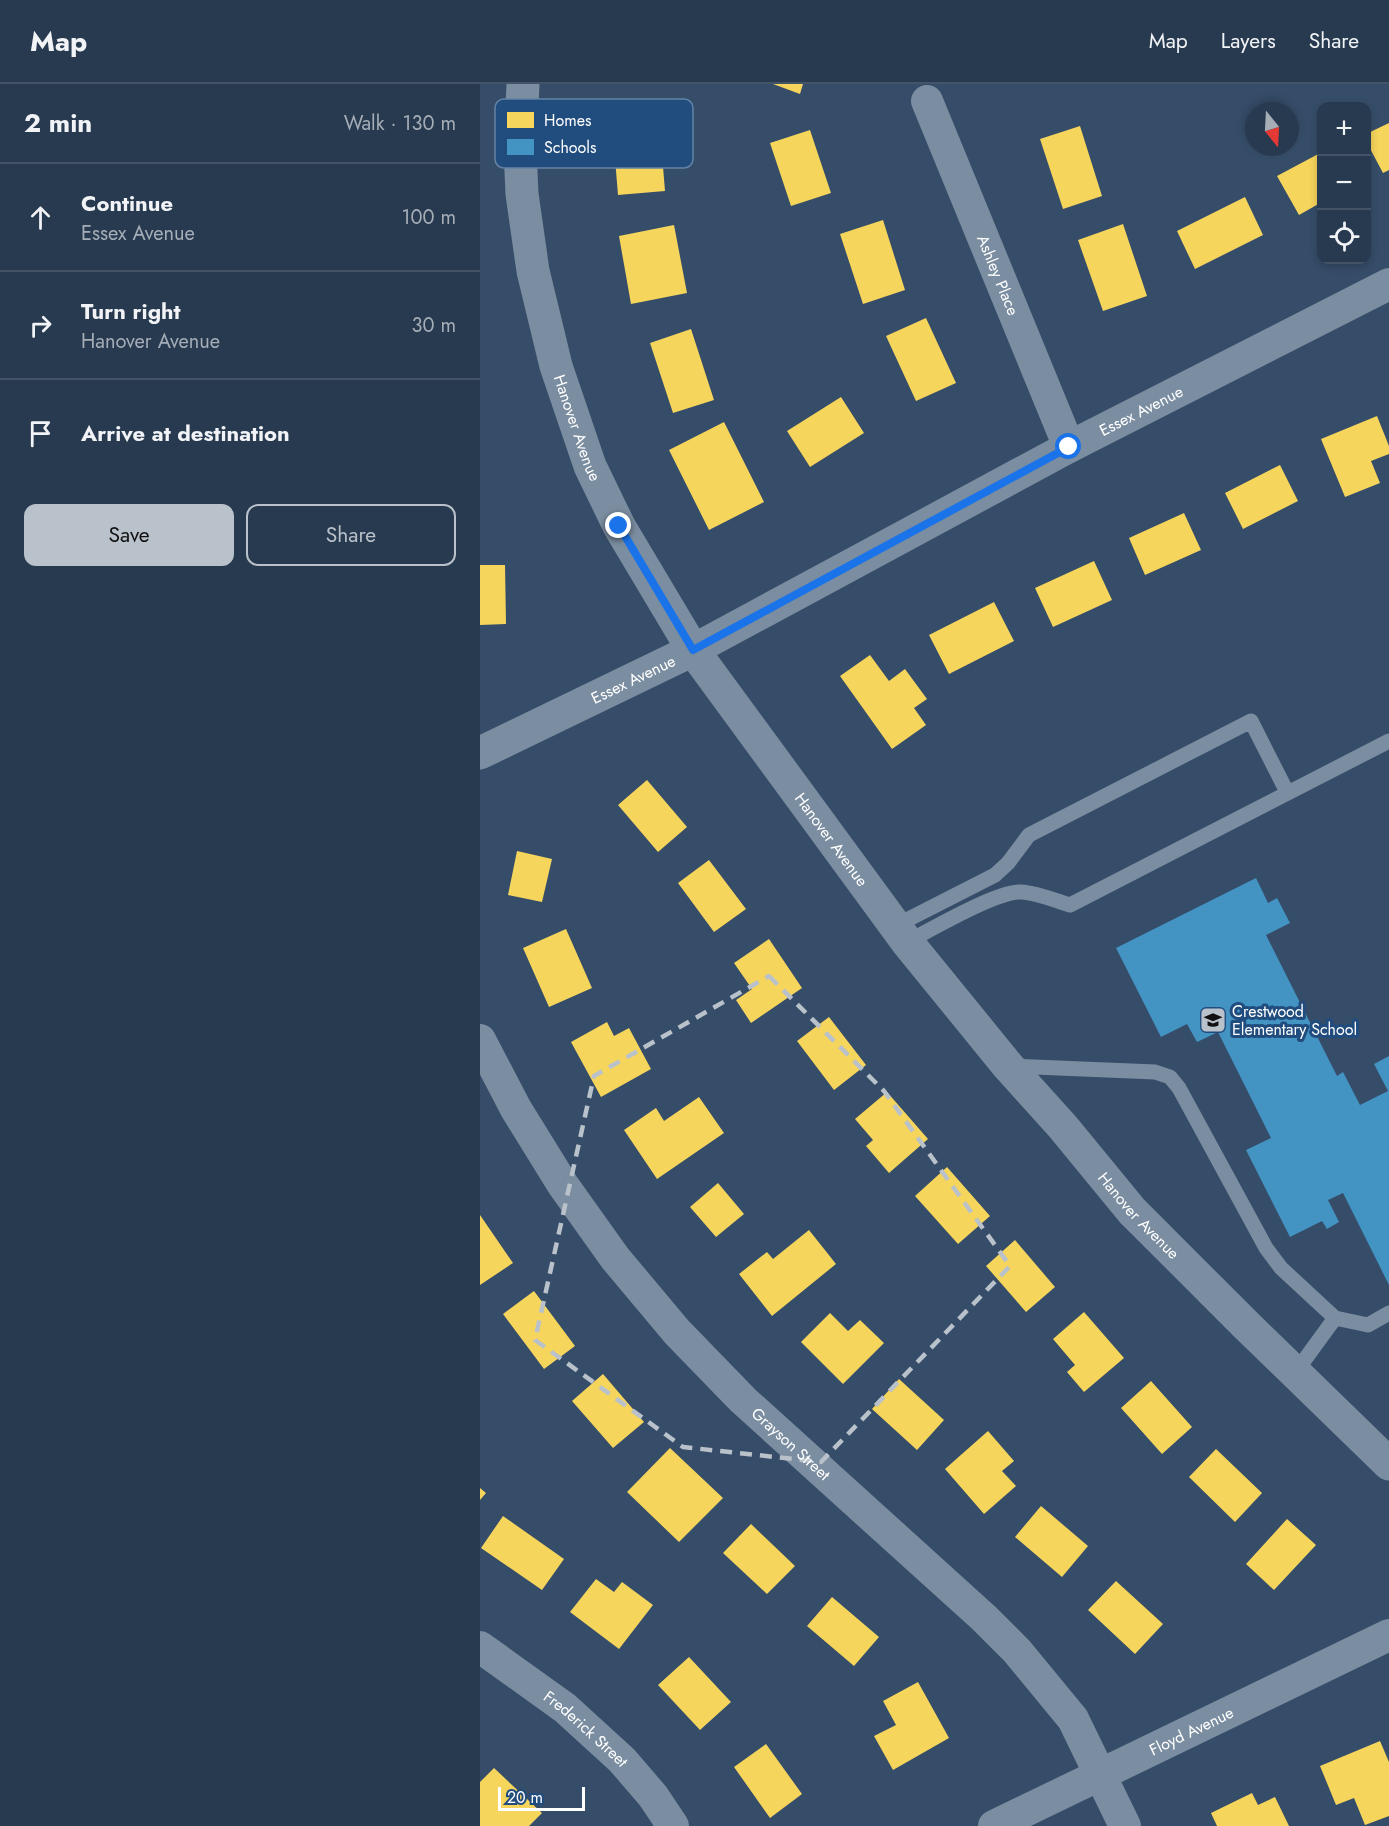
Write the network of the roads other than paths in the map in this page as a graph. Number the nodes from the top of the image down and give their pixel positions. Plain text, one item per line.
1 (523, 84) edge
2 (522, 99) edge
3 (927, 101) dead end
4 (521, 168) edge
5 (1389, 285) edge
6 (1069, 447) junction
7 (693, 650) junction
8 (1389, 741) edge
9 (480, 753) edge
10 (1287, 792) junction
11 (901, 934) junction
12 (480, 1040) edge
13 (1008, 1066) junction
14 (1389, 1313) edge
15 (1335, 1318) junction
16 (1295, 1372) junction
17 (1389, 1464) edge
18 (1389, 1635) edge
19 (480, 1647) edge
20 (1101, 1774) junction
21 (673, 1826) edge
22 (994, 1826) edge
23 (1125, 1826) edge

1 - 2 street, Hanover Avenue
3 - 6 street, Ashley Place
4 - 7 street, Hanover Avenue
5 - 6 street, Essex Avenue
6 - 7 street, Essex Avenue
7 - 9 street, Essex Avenue
7 - 11 street, Hanover Avenue
8 - 10 lane
10 - 11 lane
10 - 11 lane
11 - 13 street, Hanover Avenue
12 - 20 street, Grayson Street
13 - 15 lane
13 - 16 street, Hanover Avenue
14 - 15 lane
15 - 16 lane
16 - 17 street, Hanover Avenue
18 - 20 street, Floyd Avenue
19 - 21 street, Frederick Street
20 - 22 street, Floyd Avenue
20 - 23 street, Grayson Street

